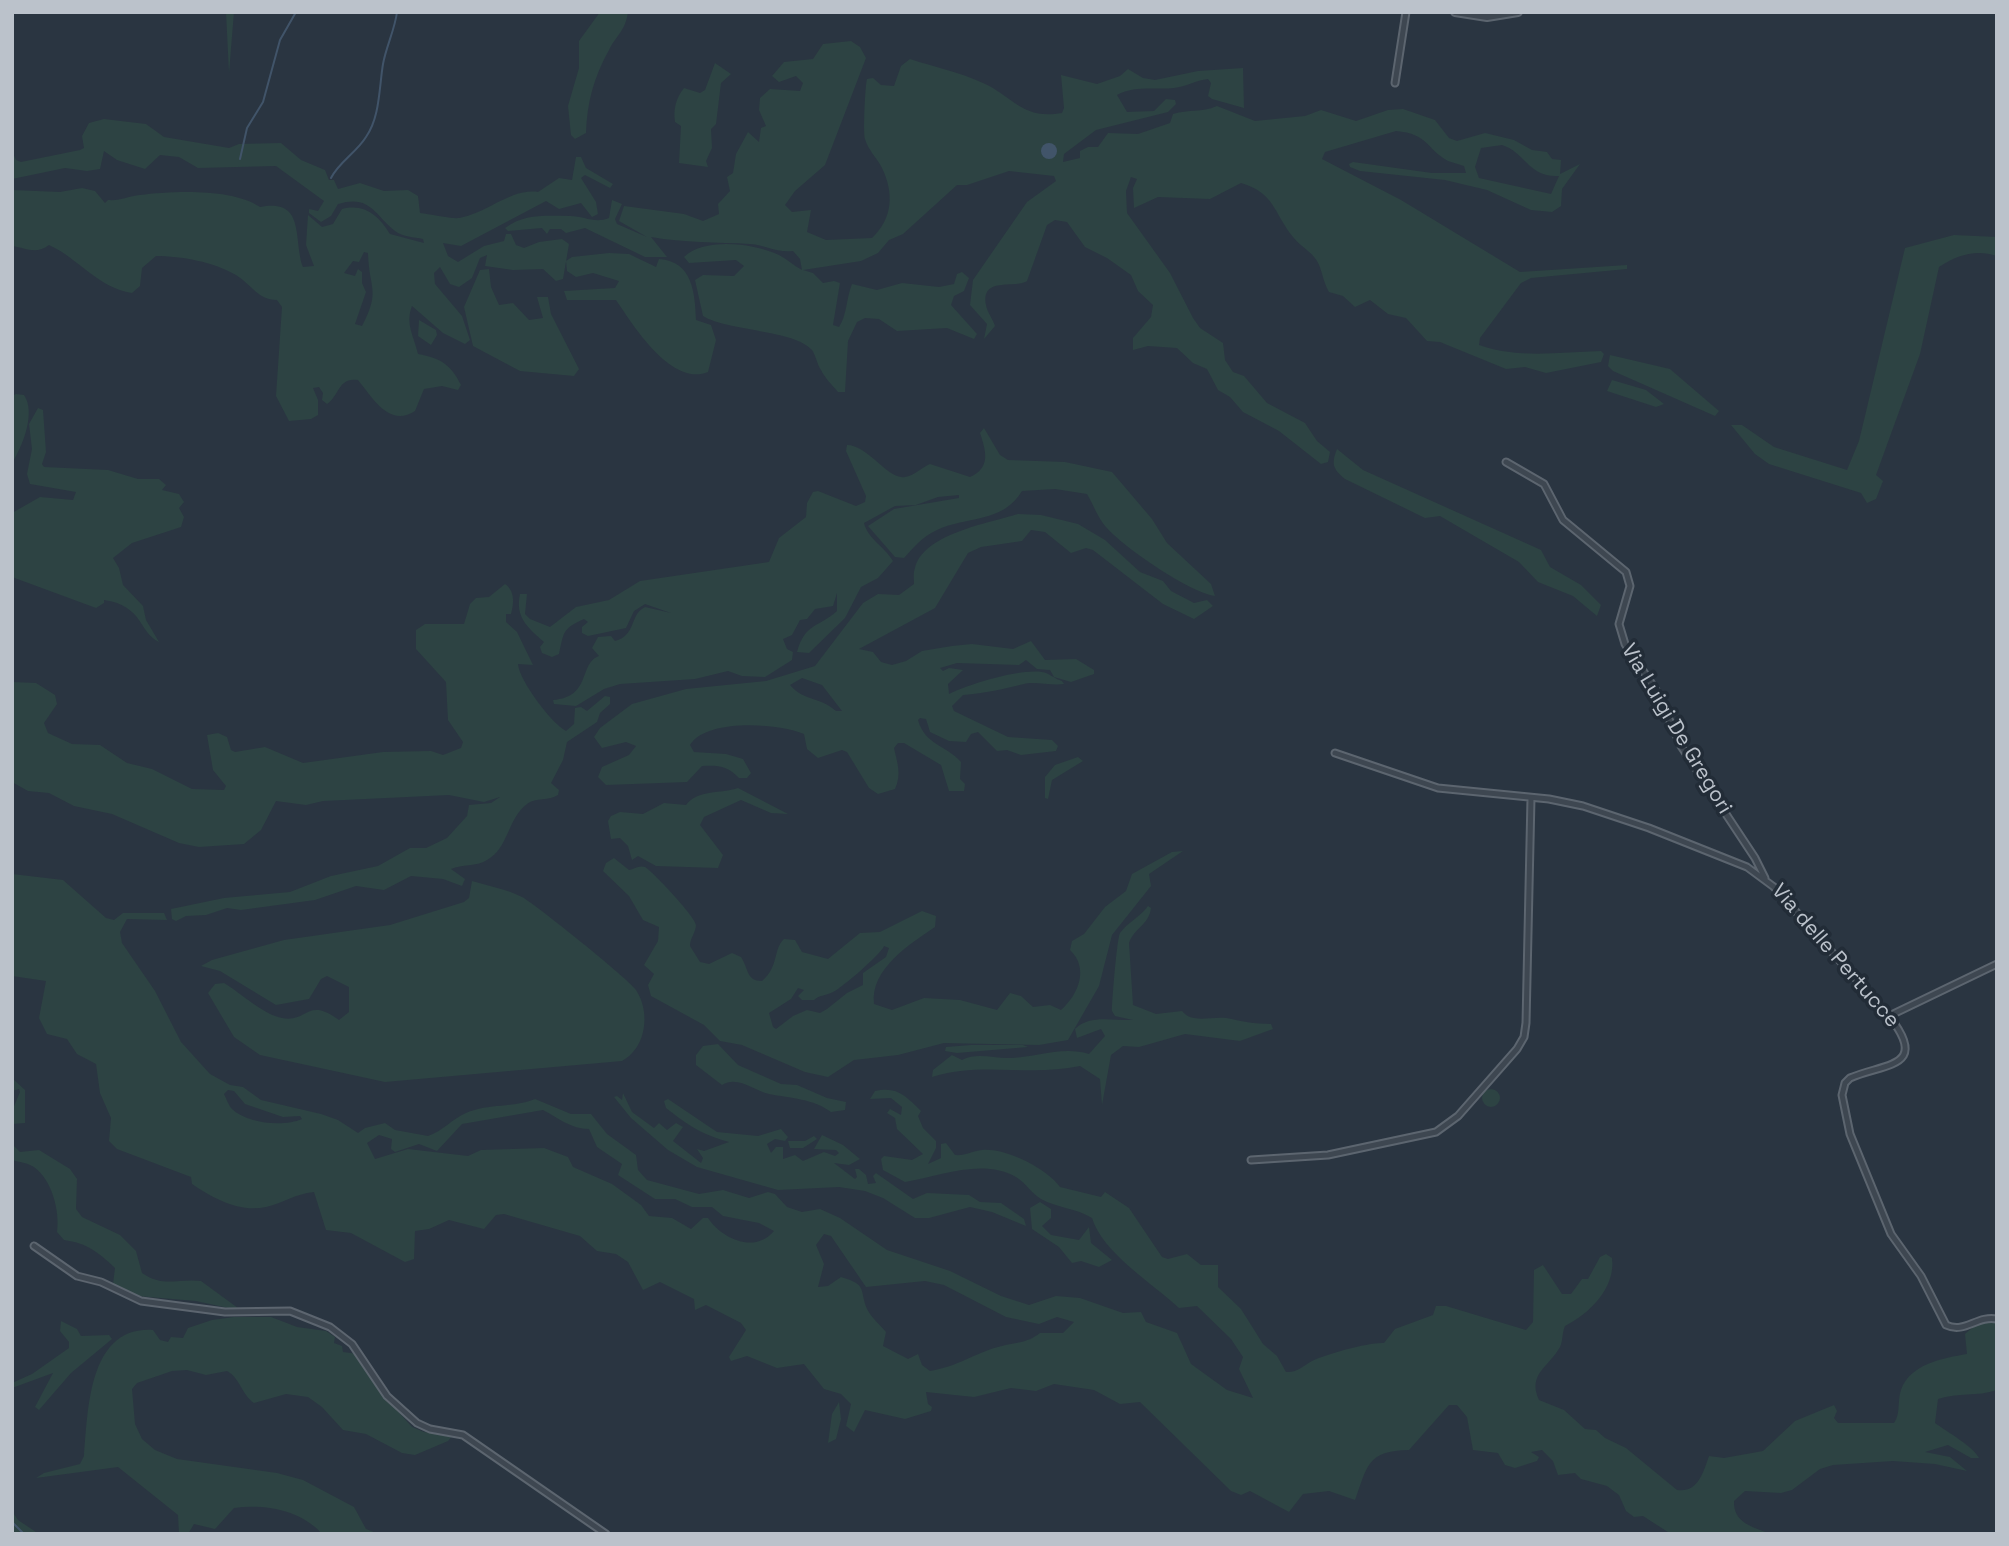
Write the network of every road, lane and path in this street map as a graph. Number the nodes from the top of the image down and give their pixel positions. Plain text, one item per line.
1 (1406, 12) edge
2 (1455, 12) edge
3 (1518, 12) edge
4 (1395, 83) dead end
5 (1506, 462) dead end
6 (1335, 753) dead end
7 (1531, 798) junction
8 (1765, 878) junction
9 (1997, 964) edge
10 (1889, 1016) junction
11 (1251, 1160) dead end
12 (33, 1246) dead end
13 (1997, 1319) edge
14 (606, 1534) edge

1 - 4 street
2 - 3 street
5 - 8 street, Via Luigi De Gregori
6 - 7 street, Via delle Pertucce
7 - 8 street, Via delle Pertucce
7 - 11 street
8 - 10 street, Via delle Pertucce
9 - 10 street
10 - 13 street, Via delle Pertucce
12 - 14 street

